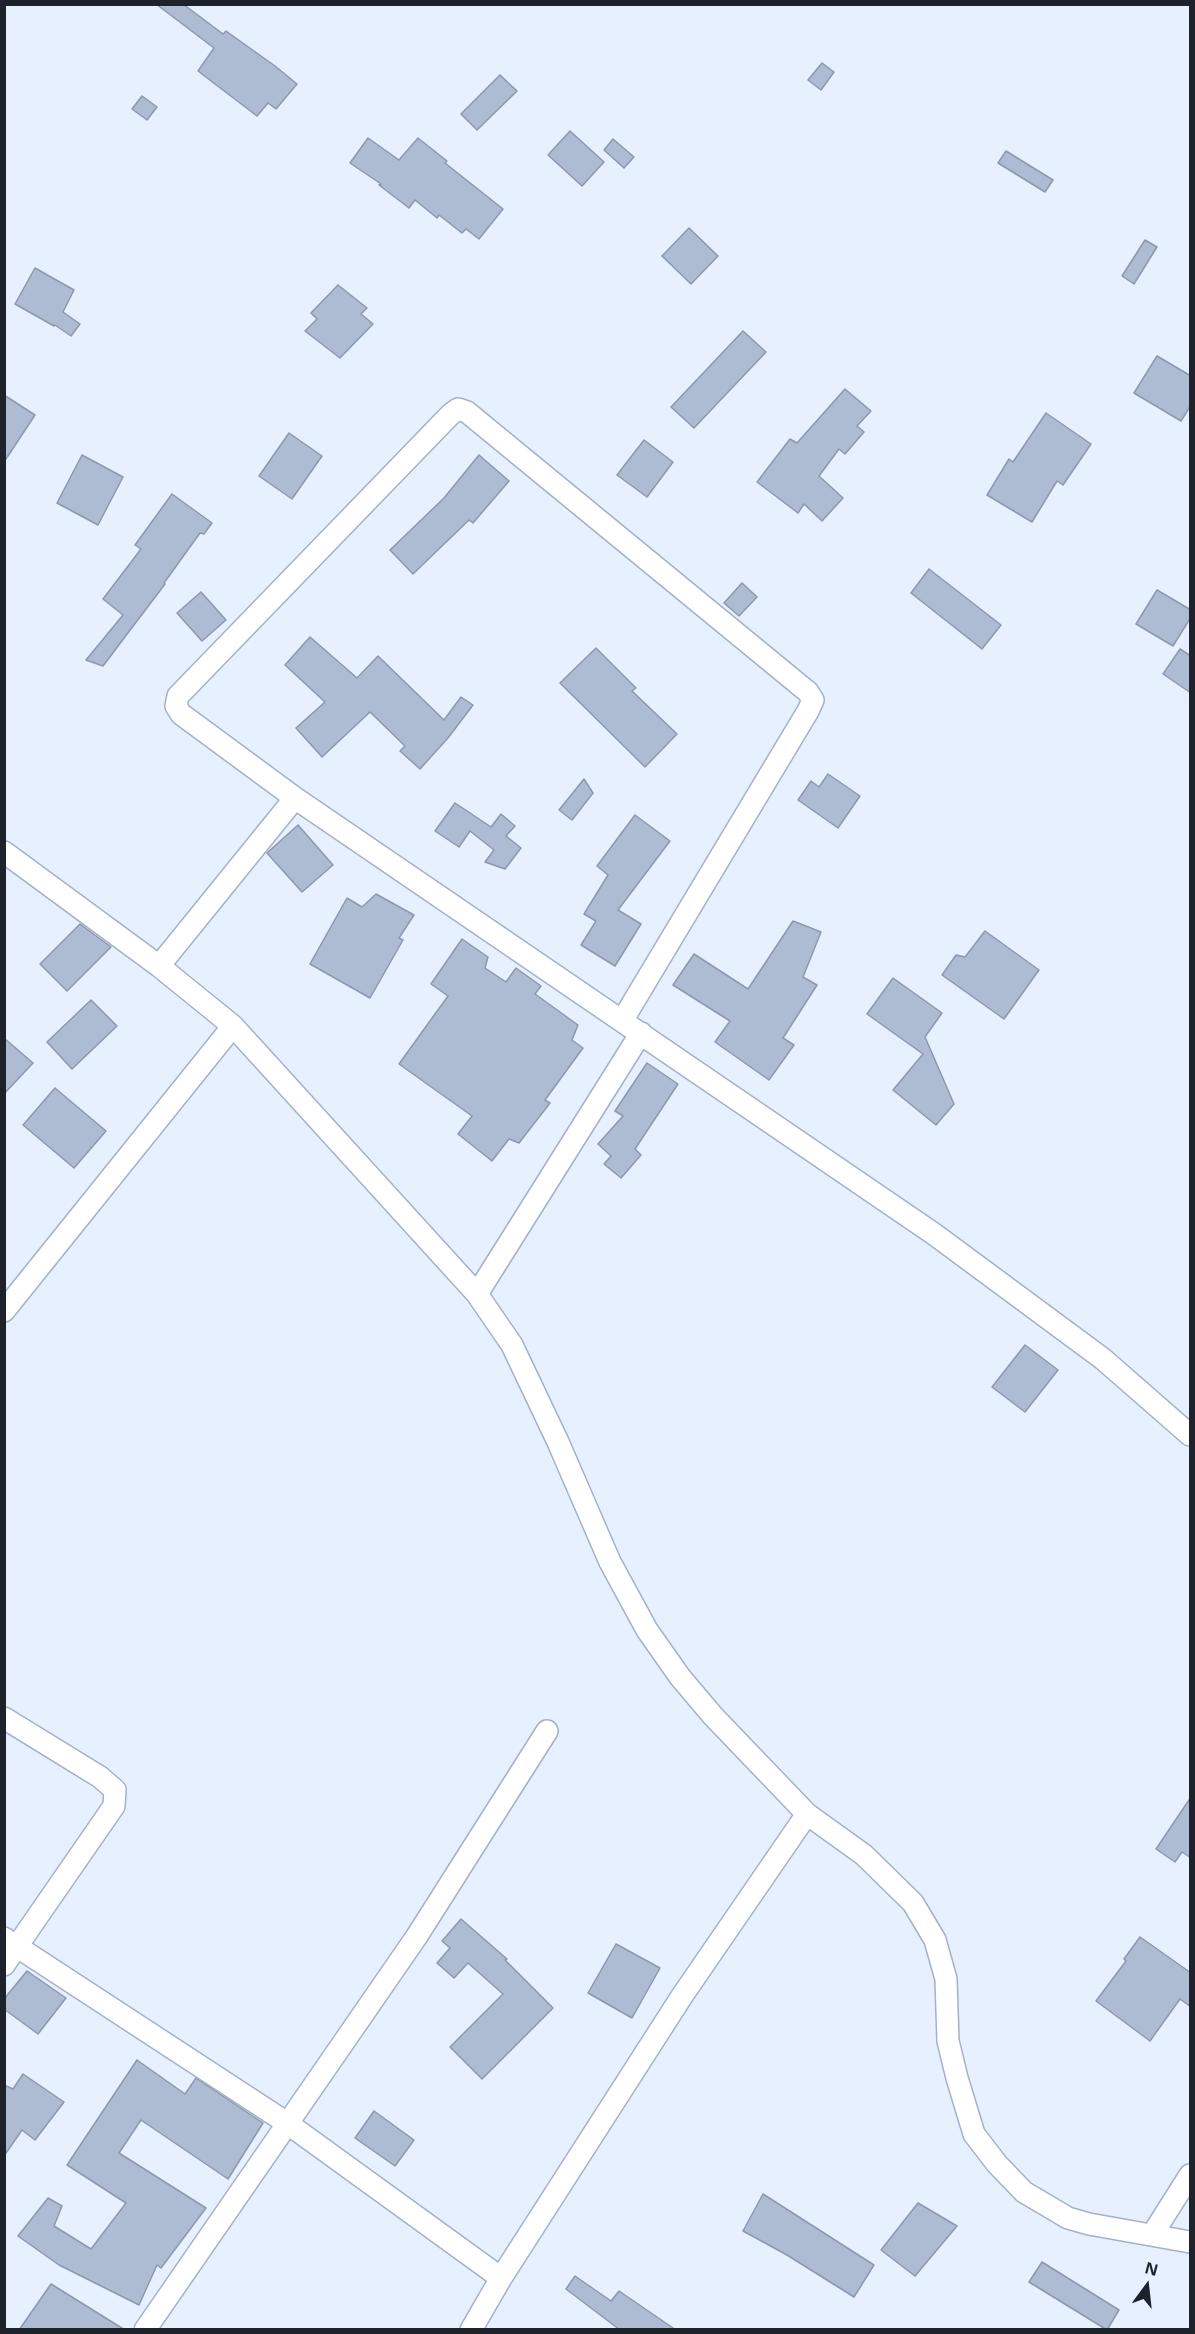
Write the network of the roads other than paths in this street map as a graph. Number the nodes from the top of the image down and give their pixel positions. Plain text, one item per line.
1 (295, 798) junction
2 (4, 852) edge
3 (159, 966) junction
4 (621, 1021) junction
5 (233, 1026) junction
6 (642, 1033) junction
7 (477, 1294) junction
8 (4, 1311) edge
9 (1191, 1435) edge
10 (4, 1718) edge
11 (547, 1731) dead end
12 (807, 1814) junction
13 (11, 1942) edge
14 (4, 1965) edge
15 (287, 2123) junction
16 (1191, 2175) edge
17 (1152, 2235) junction
18 (1191, 2242) edge
19 (501, 2278) junction
20 (145, 2330) edge
21 (471, 2330) edge

1 - 3 street
1 - 4 street
1 - 4 street
2 - 3 street
3 - 5 street
4 - 6 street
5 - 7 street
5 - 8 street
6 - 7 street
6 - 9 street
7 - 12 street
10 - 13 street
11 - 15 street
12 - 17 street
12 - 19 street
13 - 14 street
13 - 15 street
15 - 19 street
15 - 20 street
16 - 17 street
17 - 18 street
19 - 21 street

